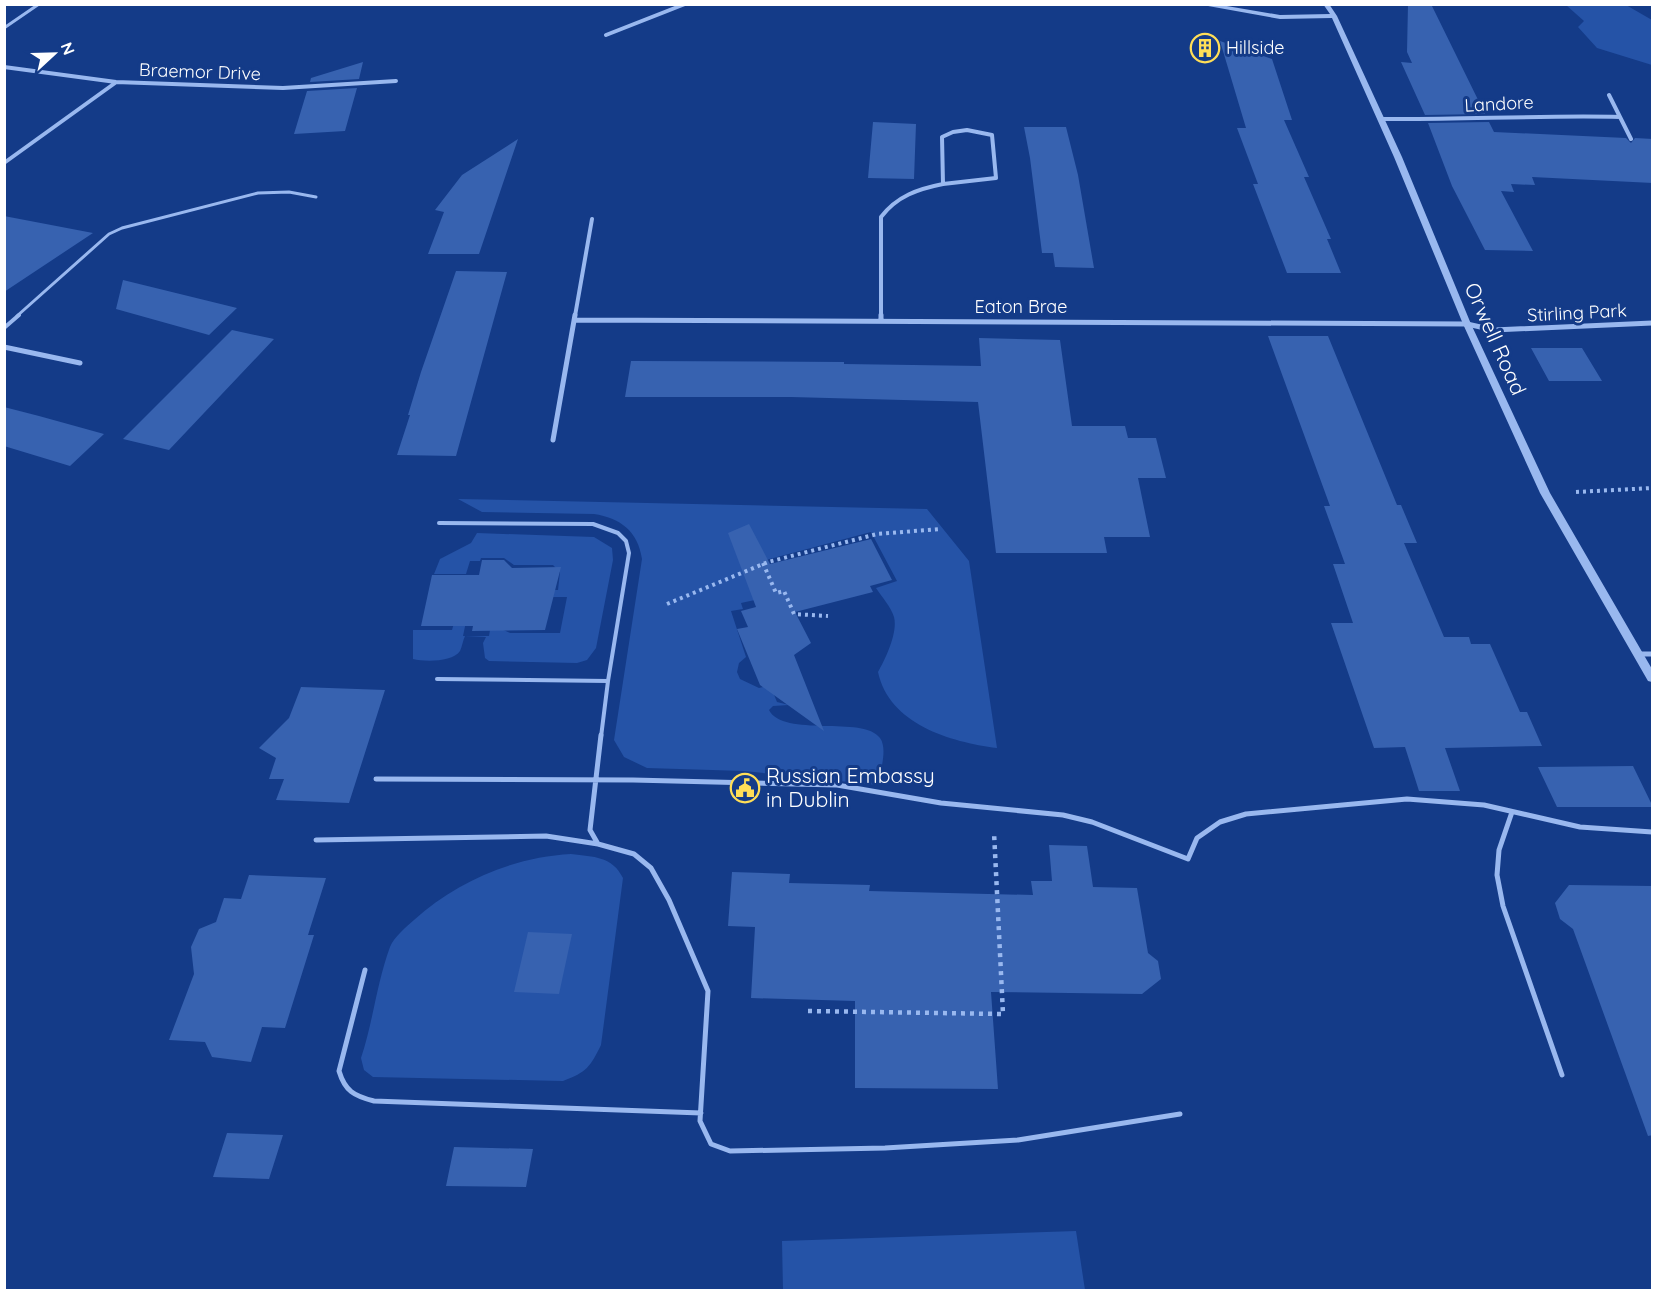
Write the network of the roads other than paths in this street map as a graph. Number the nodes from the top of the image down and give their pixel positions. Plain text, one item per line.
1 (39, 4) edge
2 (685, 4) edge
3 (1200, 4) edge
4 (1326, 4) edge
5 (1334, 16) junction
6 (4, 28) edge
7 (606, 35) dead end
8 (4, 67) edge
9 (396, 81) dead end
10 (116, 82) junction
11 (1609, 95) dead end
12 (1620, 117) junction
13 (1381, 119) junction
14 (1631, 139) dead end
15 (4, 164) edge
16 (943, 184) junction
17 (316, 196) dead end
18 (592, 219) dead end
19 (574, 320) junction
20 (881, 320) junction
21 (1653, 323) edge
22 (1467, 324) junction
23 (4, 328) edge
24 (4, 347) edge
25 (80, 363) dead end
26 (553, 440) dead end
27 (439, 523) dead end
28 (1639, 654) junction
29 (1653, 654) edge
30 (1653, 678) edge
31 (437, 679) dead end
32 (608, 681) junction
33 (376, 779) dead end
34 (597, 780) junction
35 (1512, 812) junction
36 (1653, 832) edge
37 (316, 840) dead end
38 (598, 844) junction
39 (366, 970) dead end
40 (1562, 1076) dead end
41 (701, 1113) junction
42 (1179, 1114) dead end

1 - 6 lane
2 - 7 street
3 - 5 street
4 - 5 street, Orwell Road
5 - 13 street, Orwell Road
8 - 10 street, Braemor Drive
9 - 10 street, Braemor Drive
10 - 15 street
11 - 12 street
12 - 13 street, Landore
12 - 14 street
13 - 22 street, Orwell Road
16 - 16 street
16 - 20 street
17 - 23 lane
18 - 19 street
19 - 20 street, Eaton Brae
19 - 26 street
20 - 22 street, Eaton Brae
21 - 22 street, Stirling Park
22 - 28 street, Orwell Road
24 - 25 street
27 - 32 lane
28 - 29 street
28 - 30 street, Orwell Road
31 - 32 lane
32 - 34 lane
33 - 34 lane
34 - 35 lane
34 - 38 lane
35 - 36 lane
35 - 40 lane
37 - 38 lane
38 - 41 lane
39 - 41 lane
41 - 42 lane

